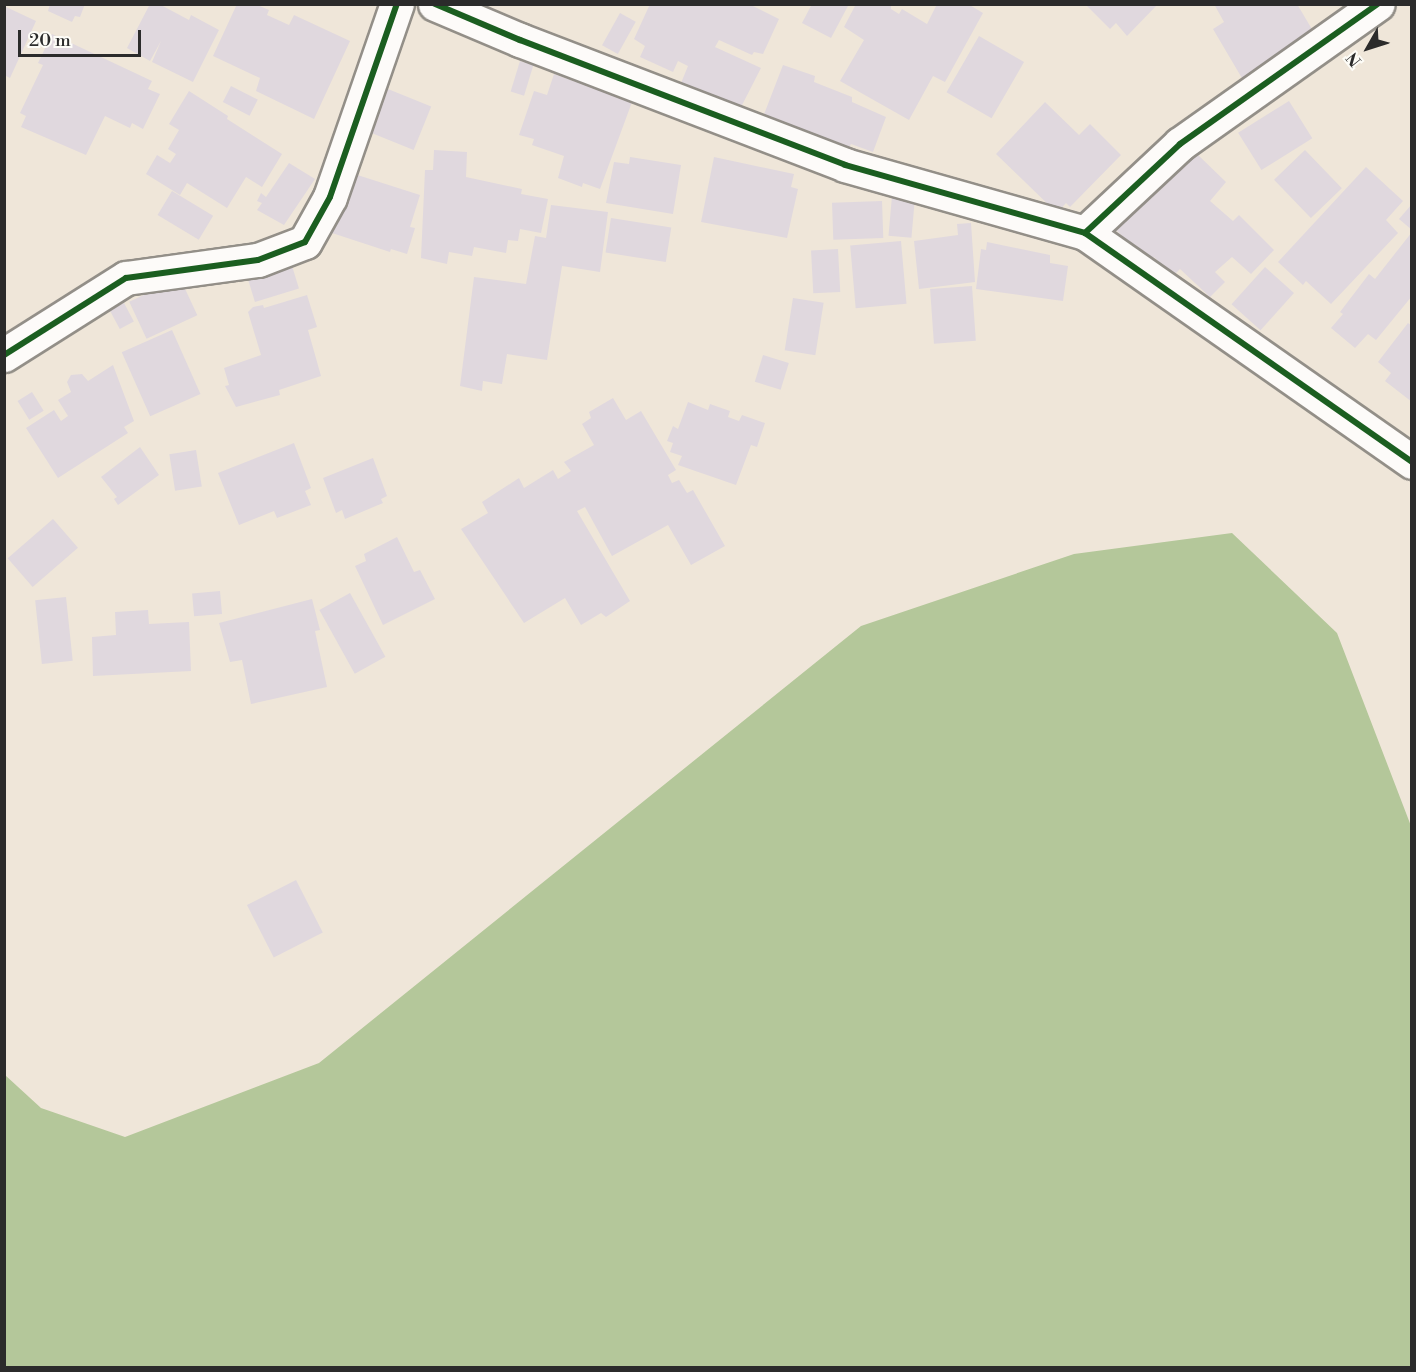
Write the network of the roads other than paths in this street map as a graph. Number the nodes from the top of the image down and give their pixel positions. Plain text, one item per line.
1 (397, 4) edge
2 (435, 4) edge
3 (1378, 4) edge
4 (1085, 233) junction
5 (4, 354) edge
6 (1412, 462) edge

1 - 5 street
2 - 4 street
3 - 4 street
4 - 6 street

